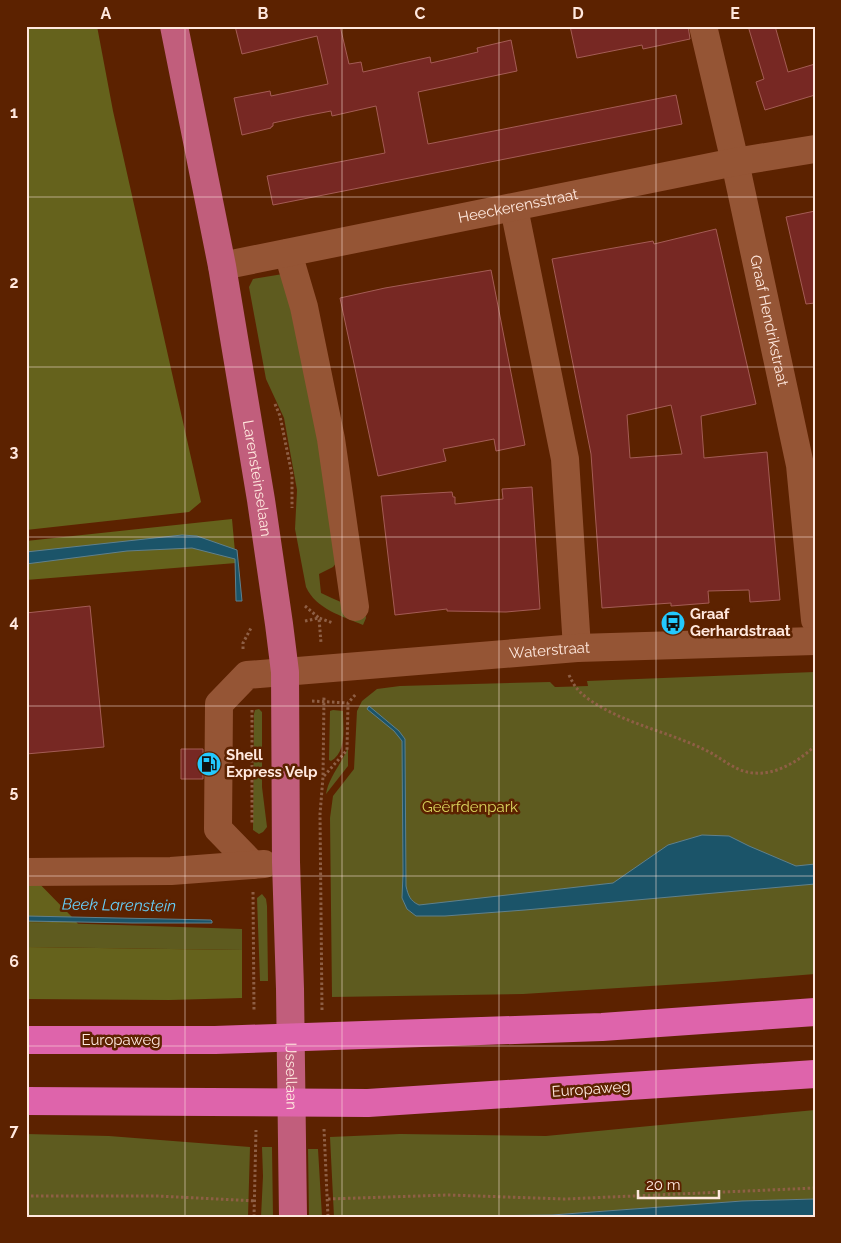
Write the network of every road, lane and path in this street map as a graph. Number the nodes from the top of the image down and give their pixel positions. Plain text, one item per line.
1 (174, 26) edge
2 (703, 26) edge
3 (815, 149) edge
4 (735, 162) junction
5 (514, 208) junction
6 (288, 253) junction
7 (222, 266) junction
8 (346, 616) joint
9 (815, 620) edge
10 (280, 624) junction
11 (815, 641) edge
12 (577, 648) junction
13 (284, 672) junction
14 (252, 702) dead end
15 (348, 703) dead end
16 (815, 746) edge
17 (323, 777) dead end
18 (286, 862) junction
19 (252, 865) junction
20 (26, 872) edge
21 (320, 933) dead end
22 (288, 936) joint
23 (321, 985) dead end
24 (253, 988) dead end
25 (815, 1012) edge
26 (26, 1040) edge
27 (815, 1074) edge
28 (26, 1101) edge
29 (815, 1188) edge
30 (26, 1196) edge
31 (328, 1199) dead end
32 (256, 1201) dead end
33 (293, 1217) edge

1 - 7 main road, Larensteinselaan
2 - 4 street, Graaf Hendrikstraat
3 - 4 street, Heeckerensstraat
4 - 5 street, Heeckerensstraat
4 - 9 street, Graaf Hendrikstraat
5 - 6 street, Heeckerensstraat
5 - 12 street
6 - 7 street, Heeckerensstraat
6 - 8 street
7 - 10 main road, Larensteinselaan
8 - 10 path
10 - 13 main road, Larensteinselaan
11 - 12 street, Waterstraat
12 - 13 street, Waterstraat
12 - 16 path
13 - 18 main road, Larensteinselaan
13 - 19 street, Waterstraat
14 - 19 path
15 - 17 path
18 - 19 street
18 - 22 main road, Larensteinselaan
19 - 20 street
19 - 24 path
21 - 23 path
22 - 33 main road, IJssellaan
25 - 26 highway, Europaweg
27 - 28 highway, Europaweg
29 - 31 path
30 - 32 path

